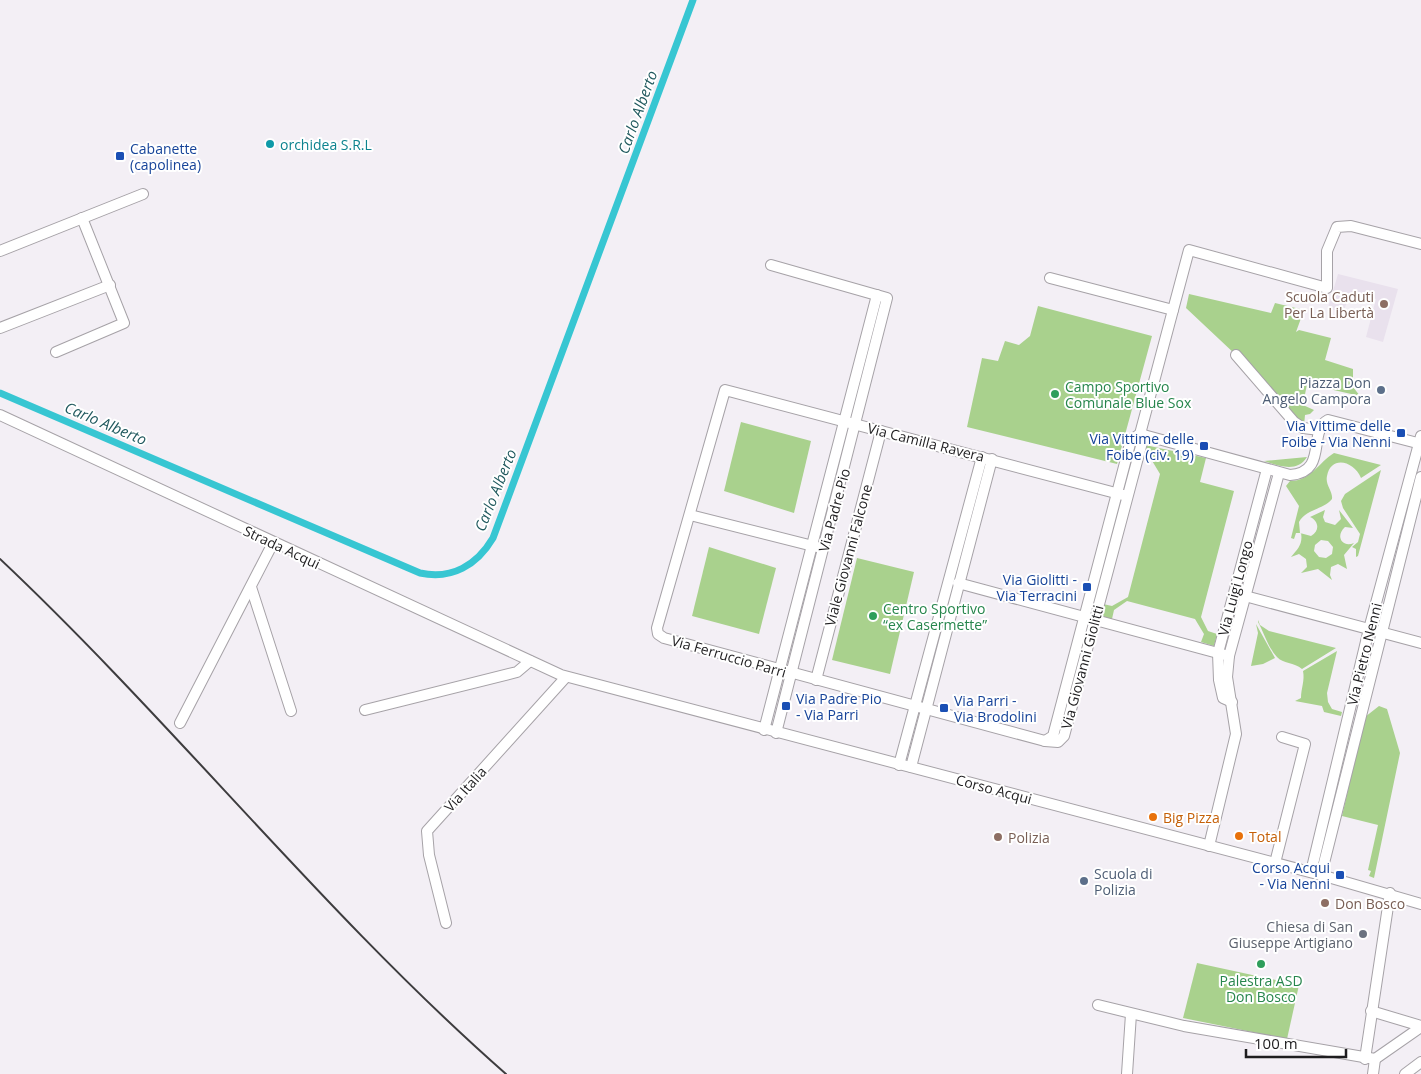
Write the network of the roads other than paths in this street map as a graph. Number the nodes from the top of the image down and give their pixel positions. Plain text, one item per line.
1 (142, 194) dead end
2 (82, 218) junction
3 (1421, 244) edge
4 (0, 251) edge
5 (771, 265) dead end
6 (1050, 278) dead end
7 (110, 285) junction
8 (876, 295) junction
9 (1173, 310) junction
10 (0, 328) edge
11 (56, 352) dead end
12 (1236, 355) dead end
13 (725, 390) joint
14 (0, 415) edge
15 (844, 422) junction
16 (856, 425) junction
17 (1320, 430) junction
18 (881, 431) junction
19 (1140, 435) junction
20 (1420, 442) edge
21 (987, 458) junction
22 (1267, 470) junction
23 (1279, 473) junction
24 (1421, 477) edge
25 (1116, 493) junction
26 (1127, 496) junction
27 (690, 515) junction
28 (273, 543) junction
29 (818, 547) junction
30 (958, 583) junction
31 (251, 587) junction
32 (1245, 596) junction
33 (1083, 617) junction
34 (1094, 620) junction
35 (1370, 629) junction
36 (1381, 632) junction
37 (1421, 643) edge
38 (1218, 653) junction
39 (1229, 656) junction
40 (530, 661) junction
41 (780, 670) junction
42 (791, 674) junction
43 (566, 677) junction
44 (816, 680) junction
45 (1232, 702) junction
46 (915, 705) junction
47 (926, 708) junction
48 (365, 710) dead end
49 (290, 711) dead end
50 (180, 723) dead end
51 (764, 730) junction
52 (776, 733) junction
53 (1282, 737) dead end
54 (1045, 741) junction
55 (899, 765) junction
56 (911, 767) junction
57 (1208, 846) junction
58 (1275, 864) junction
59 (1310, 872) junction
60 (1321, 875) junction
61 (1390, 893) junction
62 (1421, 898) edge
63 (1421, 904) edge
64 (446, 923) dead end
65 (1098, 1005) dead end
66 (1371, 1011) junction
67 (1131, 1014) junction
68 (1421, 1027) edge
69 (1370, 1059) junction
70 (1421, 1062) edge
71 (1127, 1074) edge
72 (1373, 1074) edge
73 (1404, 1074) edge

1 - 2 street
2 - 4 street
2 - 7 street
3 - 9 street, Via Giovanni Giolitti
5 - 8 street
6 - 9 street
7 - 10 street
7 - 11 street
8 - 15 street, Via Padre Pio
8 - 16 street, Via Padre Pio
9 - 19 street, Via Giovanni Giolitti
12 - 17 street
13 - 15 street, Via Camilla Ravera
13 - 27 street, Via Ferruccio Parri
14 - 28 street, Strada Acqui
15 - 16 street, Via Camilla Ravera
15 - 29 street, Via Padre Pio
16 - 18 street, Via Camilla Ravera
16 - 29 street, Via Padre Pio
17 - 20 street
17 - 23 street
18 - 21 street, Via Camilla Ravera
18 - 44 street, Viale Giovanni Falcone
19 - 22 street
19 - 25 street, Via Giovanni Giolitti
19 - 26 street, Via Giovanni Giolitti
20 - 35 street, Via Pietro Nenni
21 - 25 street, Via Camilla Ravera
21 - 30 street
21 - 46 street
22 - 23 street
22 - 38 street, Via Luigi Longo
23 - 32 street, Via Luigi Longo
24 - 36 street, Via Pietro Nenni
25 - 26 street, Via Camilla Ravera
25 - 33 street, Via Giovanni Giolitti
26 - 34 street, Via Giovanni Giolitti
27 - 29 street
27 - 41 street, Via Ferruccio Parri
28 - 31 street
28 - 40 street, Strada Acqui
29 - 41 street, Via Padre Pio
29 - 42 street, Via Padre Pio
30 - 33 street
30 - 47 street
31 - 49 street
31 - 50 street
32 - 35 street
32 - 39 street, Via Luigi Longo
33 - 34 street
33 - 54 street, Via Giovanni Giolitti
34 - 38 street
34 - 54 street, Via Giovanni Giolitti
35 - 36 street
35 - 59 street, Via Pietro Nenni
36 - 37 street
36 - 60 street, Via Pietro Nenni
38 - 39 street
38 - 45 street, Via Luigi Longo
39 - 45 street, Via Luigi Longo
40 - 43 street, Strada Acqui
40 - 48 street
41 - 42 street, Via Ferruccio Parri
41 - 51 street, Via Padre Pio
42 - 44 street, Via Ferruccio Parri
42 - 52 street, Via Padre Pio
43 - 51 street, Corso Acqui
43 - 64 street, Via Italia
44 - 46 street, Via Ferruccio Parri
45 - 57 street, Via Luigi Longo
46 - 47 street, Via Ferruccio Parri
46 - 55 street
47 - 54 street, Via Ferruccio Parri
47 - 56 street
51 - 52 street, Corso Acqui
52 - 55 street, Corso Acqui
53 - 58 street
55 - 56 street, Corso Acqui
56 - 57 street, Corso Acqui
57 - 58 street, Corso Acqui
58 - 59 street, Corso Acqui
59 - 60 street, Corso Acqui
60 - 61 street, Corso Acqui
61 - 62 street
61 - 63 street, Corso Acqui
61 - 66 street
65 - 67 street
66 - 68 street
66 - 69 street
67 - 69 street
67 - 71 street
68 - 69 street
69 - 72 street
70 - 73 street

